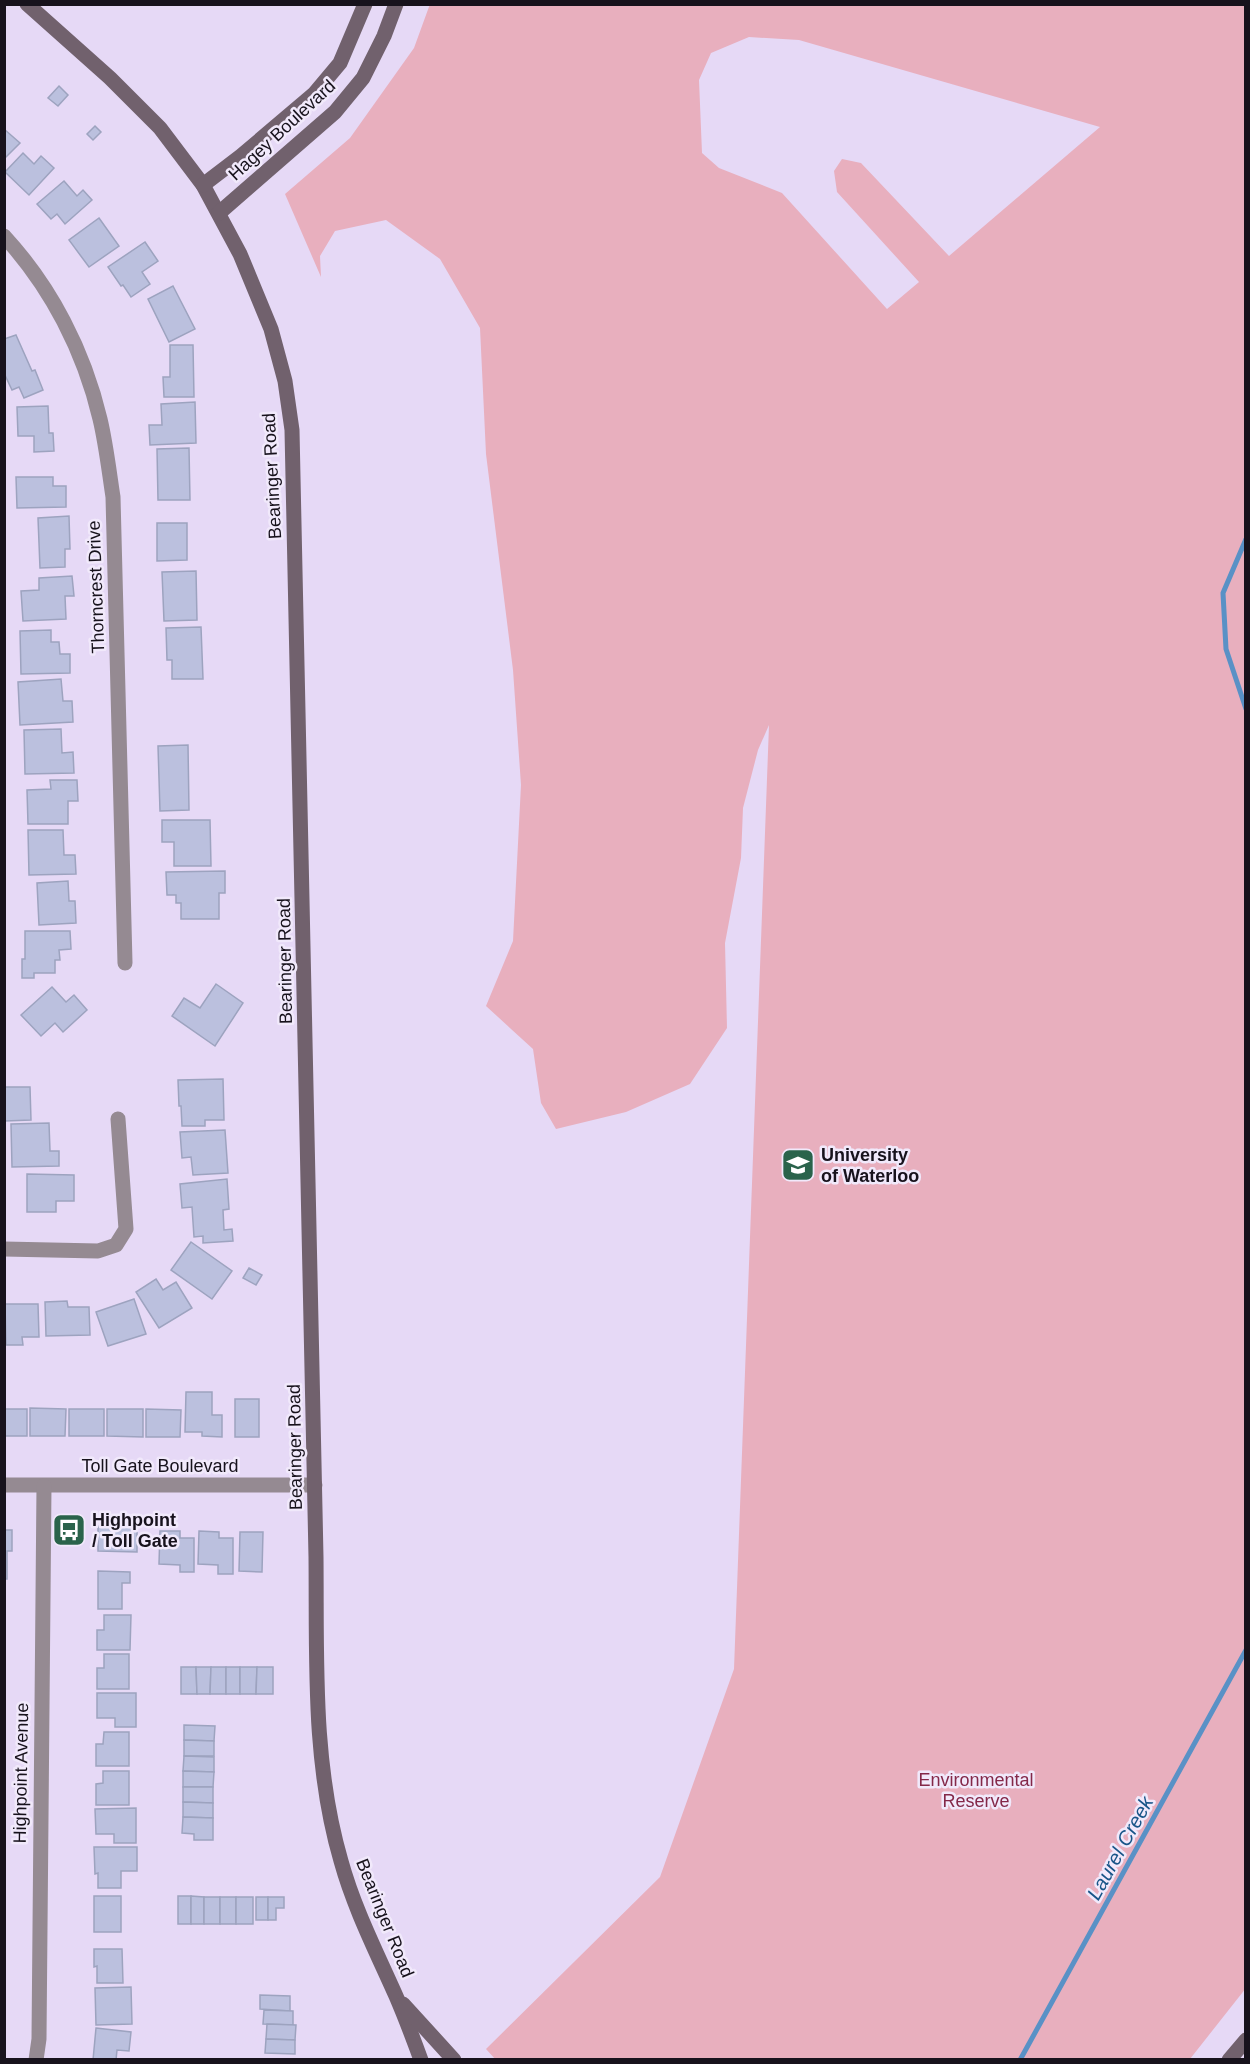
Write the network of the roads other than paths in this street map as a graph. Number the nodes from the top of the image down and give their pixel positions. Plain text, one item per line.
1 (27, 4) edge
2 (365, 4) edge
3 (396, 4) edge
4 (203, 185) junction
5 (219, 213) junction
6 (5, 238) edge
7 (125, 963) dead end
8 (118, 1119) dead end
9 (4, 1249) edge
10 (4, 1485) edge
11 (315, 1485) junction
12 (44, 1486) junction
13 (395, 1995) junction
14 (1245, 2040) edge
15 (36, 2060) edge
16 (421, 2060) edge
17 (454, 2060) edge
18 (1229, 2060) edge

1 - 4 street, Bearinger Road
2 - 4 street, Hagey Boulevard
3 - 5 street, Hagey Boulevard
4 - 5 street, Bearinger Road
5 - 11 street, Bearinger Road
6 - 7 street, Thorncrest Drive
8 - 9 street
10 - 12 street, Toll Gate Boulevard
11 - 12 street, Toll Gate Boulevard
11 - 13 street, Bearinger Road
12 - 15 street, Highpoint Avenue
13 - 16 street, Bearinger Road
13 - 17 street, Bearinger Road
14 - 18 street

